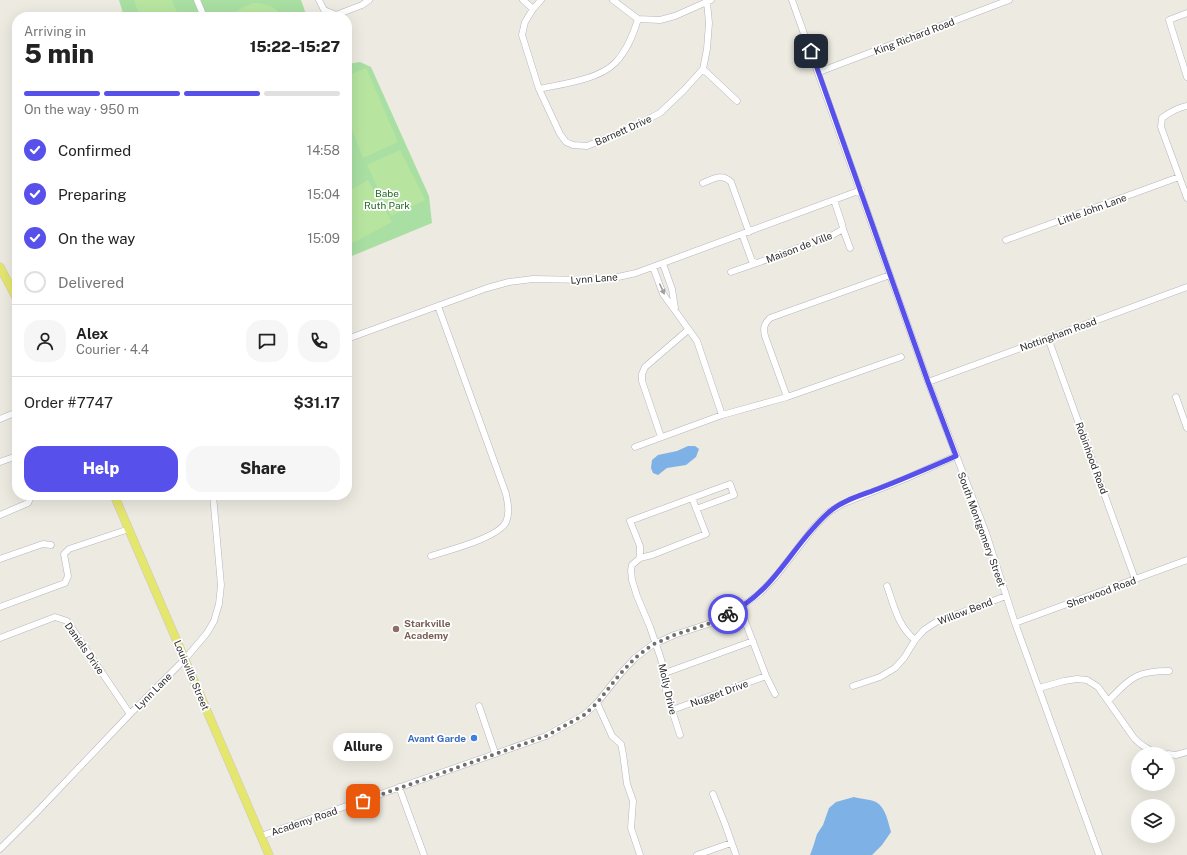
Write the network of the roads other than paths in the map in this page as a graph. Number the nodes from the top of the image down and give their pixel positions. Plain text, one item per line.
1 (197, 0) edge
2 (319, 0) edge
3 (369, 0) edge
4 (523, 0) edge
5 (541, 0) edge
6 (613, 0) edge
7 (792, 0) edge
8 (989, 0) edge
9 (1009, 0) edge
10 (708, 1) edge
11 (991, 7) junction
12 (533, 9) junction
13 (202, 12) edge
14 (329, 12) edge
15 (344, 12) edge
16 (1187, 13) edge
17 (638, 19) junction
18 (703, 69) junction
19 (819, 72) junction
20 (1187, 77) edge
21 (539, 89) junction
22 (738, 101) dead end
23 (1187, 106) edge
24 (1179, 177) junction
25 (703, 183) dead end
26 (861, 190) junction
27 (1187, 198) edge
28 (834, 200) junction
29 (843, 229) junction
30 (749, 232) junction
31 (742, 234) junction
32 (1006, 240) dead end
33 (850, 248) dead end
34 (757, 263) junction
35 (663, 264) junction
36 (0, 267) edge
37 (653, 267) junction
38 (732, 272) dead end
39 (890, 275) junction
40 (1187, 287) edge
41 (12, 290) edge
42 (438, 306) junction
43 (675, 309) junction
44 (688, 330) junction
45 (352, 337) edge
46 (1048, 338) junction
47 (901, 357) dead end
48 (928, 382) junction
49 (787, 396) junction
50 (1176, 397) dead end
51 (12, 414) edge
52 (722, 415) junction
53 (0, 419) edge
54 (1187, 428) edge
55 (661, 437) junction
56 (635, 447) dead end
57 (956, 456) junction
58 (12, 458) edge
59 (0, 462) edge
60 (692, 498) junction
61 (30, 500) edge
62 (116, 500) edge
63 (213, 500) edge
64 (696, 509) junction
65 (0, 515) edge
66 (129, 529) junction
67 (51, 545) dead end
68 (431, 556) dead end
69 (640, 558) junction
70 (0, 559) edge
71 (1187, 560) edge
72 (1135, 579) junction
73 (888, 586) dead end
74 (1006, 596) junction
75 (0, 607) edge
76 (740, 608) junction
77 (1015, 623) junction
78 (0, 638) edge
79 (915, 640) junction
80 (753, 641) junction
81 (656, 643) junction
82 (185, 659) junction
83 (1169, 671) dead end
84 (665, 673) junction
85 (766, 676) junction
86 (853, 686) dead end
87 (1039, 688) junction
88 (775, 694) dead end
89 (1108, 702) junction
90 (597, 703) junction
91 (479, 706) dead end
92 (672, 710) junction
93 (130, 714) junction
94 (680, 735) dead end
95 (1146, 747) edge
96 (1187, 752) edge
97 (495, 753) junction
98 (1175, 755) edge
99 (399, 787) junction
100 (713, 794) dead end
101 (261, 836) junction
102 (731, 843) junction
103 (0, 849) edge
104 (701, 854) edge
105 (1097, 854) edge
106 (269, 855) edge
107 (424, 855) edge
108 (640, 855) edge
109 (736, 855) edge

1 - 13 street
2 - 14 street
3 - 15 street
4 - 12 street
5 - 12 street, Barnett Drive
6 - 17 street
7 - 19 street, South Montgomery Street
8 - 11 street
9 - 11 street, King Richard Road
10 - 17 street
10 - 18 street
11 - 19 street, King Richard Road
12 - 21 street, Barnett Drive
16 - 20 street
17 - 21 street
18 - 21 street, Barnett Drive
18 - 22 street
19 - 26 street, South Montgomery Street
23 - 24 street
24 - 27 street
24 - 32 street, Little John Lane
25 - 30 street
26 - 28 street, Lynn Lane
26 - 39 street, South Montgomery Street
28 - 29 street, Maison de Ville
28 - 30 street, Lynn Lane
29 - 33 street
29 - 34 street, Maison de Ville
30 - 31 street, Lynn Lane
31 - 34 street, Maison de Ville
31 - 35 street, Lynn Lane
34 - 38 street
35 - 37 street, Lynn Lane
35 - 43 street
36 - 41 main road
37 - 42 street, Lynn Lane
37 -> 43 street
39 - 48 street, South Montgomery Street
39 - 49 street
40 - 46 street, Nottingham Road
42 - 45 street, Lynn Lane
42 - 68 street
43 - 44 street
44 - 52 street
44 - 55 street
46 - 48 street, Nottingham Road
46 - 72 street, Robinhood Road
47 - 49 street
48 - 57 street, South Montgomery Street
49 - 52 street
50 - 54 street
51 - 53 street
52 - 55 street
55 - 56 street
57 - 74 street, South Montgomery Street
57 - 76 street, Academy Road
58 - 59 street
60 - 64 street
60 - 64 street
60 - 69 street
61 - 65 street
62 - 66 main road, Louisville Street
63 - 82 street, Lynn Lane
64 - 69 street
66 - 75 street
66 - 82 main road, Louisville Street
67 - 70 street
69 - 81 street, Molly Drive
71 - 72 street, Sherwood Road
72 - 77 street, Sherwood Road
73 - 79 street
74 - 77 street, South Montgomery Street
74 - 79 street, Willow Bend
76 - 80 street
76 - 81 street, Academy Road
77 - 87 street, South Montgomery Street
78 - 93 street, Daniels Drive
79 - 86 street, Willow Bend
80 - 84 street
80 - 85 street
81 - 84 street, Molly Drive
81 - 90 street, Academy Road
82 - 93 street, Lynn Lane
82 - 101 main road, Louisville Street
83 - 89 street
84 - 92 street, Molly Drive
85 - 88 street
85 - 92 street, Nugget Drive
87 - 89 street
87 - 105 street, South Montgomery Street
89 - 95 street
90 - 97 street, Academy Road
90 - 108 street
91 - 97 street
92 - 94 street, Molly Drive
93 - 103 street, Lynn Lane
96 - 98 street
97 - 99 street, Academy Road
99 - 101 street, Academy Road
99 - 107 street
100 - 102 street
101 - 106 main road, Louisville Street
102 - 104 street
102 - 109 street

